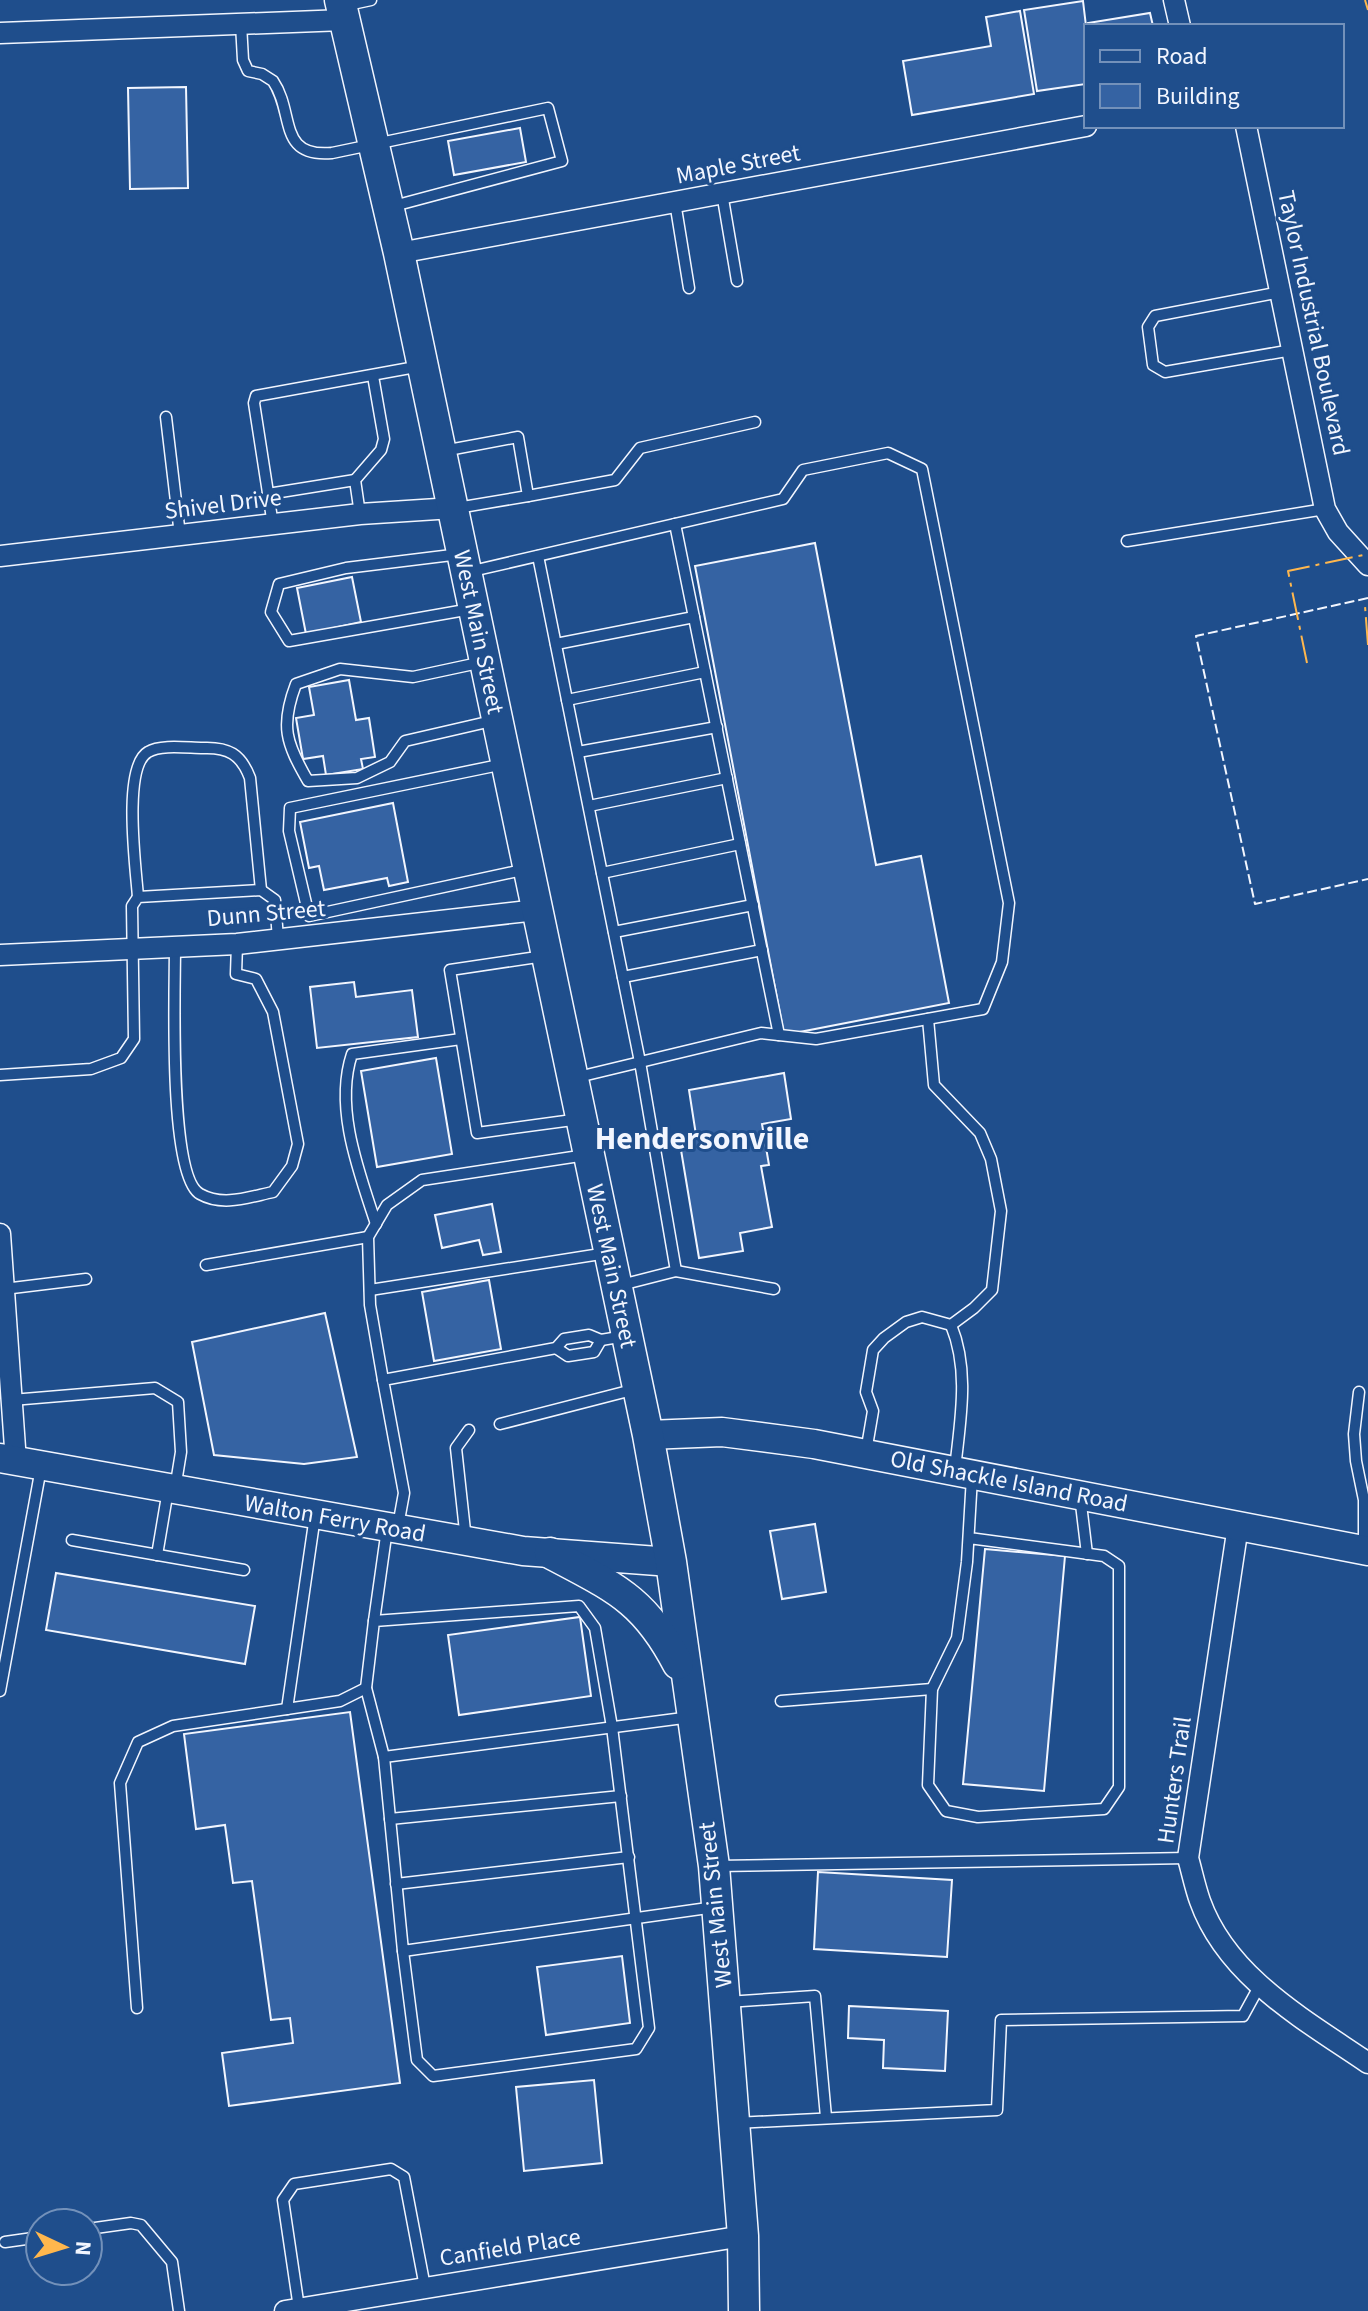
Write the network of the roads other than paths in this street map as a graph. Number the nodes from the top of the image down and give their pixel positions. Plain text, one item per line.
1 (371, 0) edge
2 (1174, 0) edge
3 (342, 9) edge
4 (241, 24) junction
5 (1180, 24) edge
6 (0, 33) edge
7 (1084, 126) edge
8 (1246, 128) edge
9 (373, 143) junction
10 (722, 193) junction
11 (675, 202) junction
12 (388, 208) junction
13 (399, 253) junction
14 (737, 281) dead end
15 (689, 288) dead end
16 (1281, 292) junction
17 (1292, 350) junction
18 (422, 366) junction
19 (373, 376) junction
20 (166, 417) dead end
21 (755, 422) dead end
22 (441, 451) junction
23 (355, 480) junction
24 (268, 494) junction
25 (528, 496) junction
26 (453, 508) junction
27 (1325, 509) junction
28 (360, 514) junction
29 (675, 524) junction
30 (273, 525) junction
31 (180, 535) junction
32 (1127, 541) dead end
33 (0, 556) edge
34 (538, 556) junction
35 (464, 563) junction
36 (1368, 565) edge
37 (474, 608) junction
38 (694, 617) junction
39 (556, 644) junction
40 (485, 662) junction
41 (705, 672) junction
42 (567, 700) junction
43 (497, 720) junction
44 (717, 727) junction
45 (578, 752) junction
46 (506, 764) junction
47 (727, 778) junction
48 (589, 806) junction
49 (740, 844) junction
50 (528, 869) junction
51 (602, 873) junction
52 (261, 890) junction
53 (138, 897) junction
54 (753, 905) junction
55 (537, 910) junction
56 (614, 932) junction
57 (278, 939) junction
58 (237, 944) junction
59 (175, 947) junction
60 (131, 949) junction
61 (762, 950) junction
62 (0, 955) edge
63 (546, 955) junction
64 (623, 977) junction
65 (928, 1019) junction
66 (779, 1035) junction
67 (461, 1039) junction
68 (640, 1062) junction
69 (0, 1075) edge
70 (572, 1078) junction
71 (581, 1119) junction
72 (589, 1155) junction
73 (376, 1224) junction
74 (0, 1234) edge
75 (368, 1237) junction
76 (609, 1253) junction
77 (206, 1265) dead end
78 (676, 1271) junction
79 (86, 1279) dead end
80 (616, 1286) junction
81 (4, 1289) junction
82 (774, 1289) dead end
83 (370, 1290) junction
84 (951, 1325) junction
85 (614, 1338) junction
86 (556, 1348) junction
87 (383, 1380) junction
88 (638, 1389) junction
89 (1359, 1392) dead end
90 (12, 1400) junction
91 (500, 1424) dead end
92 (469, 1430) dead end
93 (648, 1435) junction
94 (866, 1454) junction
95 (19, 1462) edge
96 (963, 1473) junction
97 (172, 1489) junction
98 (1080, 1494) junction
99 (316, 1514) junction
100 (1238, 1526) junction
101 (392, 1528) junction
102 (969, 1538) junction
103 (72, 1540) dead end
104 (466, 1541) junction
105 (1366, 1550) edge
106 (550, 1553) junction
107 (1087, 1554) junction
108 (157, 1555) junction
109 (671, 1562) junction
110 (244, 1570) dead end
111 (374, 1621) junction
112 (688, 1684) junction
113 (366, 1688) junction
114 (932, 1689) junction
115 (0, 1691) edge
116 (781, 1701) dead end
117 (287, 1709) junction
118 (693, 1717) junction
119 (612, 1727) junction
120 (384, 1757) junction
121 (621, 1796) junction
122 (390, 1819) junction
123 (629, 1857) junction
124 (1188, 1858) junction
125 (714, 1866) junction
126 (396, 1884) junction
127 (717, 1906) junction
128 (637, 1918) junction
129 (403, 1951) junction
130 (1260, 1985) junction
131 (724, 2002) junction
132 (137, 2008) dead end
133 (1368, 2063) edge
134 (826, 2117) junction
135 (734, 2123) junction
136 (104, 2227) edge
137 (743, 2236) junction
138 (24, 2239) edge
139 (5, 2242) dead end
140 (425, 2287) junction
141 (292, 2310) edge
142 (179, 2311) edge
143 (744, 2311) edge

1 - 3 lane
2 - 5 street
3 - 4 street
3 - 9 main road, West Main Street
4 - 6 street
4 - 9 lane
7 - 10 street, Maple Street
8 - 16 street, Taylor Industrial Boulevard
9 - 12 main road, West Main Street
9 - 12 lane
10 - 11 street, Maple Street
10 - 14 lane
11 - 13 street, Maple Street
11 - 15 lane
12 - 13 main road, West Main Street
13 - 18 main road, West Main Street
16 - 17 street, Taylor Industrial Boulevard
16 - 17 lane
17 - 27 street, Taylor Industrial Boulevard
18 - 19 lane
18 - 22 main road, West Main Street
19 - 23 lane
19 - 24 lane
20 - 31 lane
21 - 25 lane
22 - 25 lane
22 - 26 main road, West Main Street
23 - 24 lane
23 - 28 lane
24 - 30 lane
25 - 26 lane
26 - 28 street, Shivel Drive
26 - 35 main road, West Main Street
27 - 32 lane
27 - 36 street, Taylor Industrial Boulevard
28 - 30 street, Shivel Drive
29 - 34 lane
29 - 38 lane
29 - 65 lane
30 - 31 street, Shivel Drive
31 - 33 street, Shivel Drive
34 - 35 lane
34 - 39 lane
35 - 37 main road, West Main Street
35 - 37 lane
37 - 40 main road, West Main Street
38 - 39 lane
38 - 41 lane
39 - 42 lane
40 - 43 main road, West Main Street
40 - 43 lane
41 - 42 lane
41 - 44 lane
42 - 45 lane
43 - 46 main road, West Main Street
44 - 45 lane
44 - 47 lane
45 - 48 lane
46 - 50 main road, West Main Street
46 - 50 lane
47 - 48 lane
47 - 49 lane
48 - 51 lane
49 - 51 lane
49 - 54 lane
50 - 55 main road, West Main Street
51 - 56 lane
52 - 53 lane
52 - 53 lane
52 - 57 lane
53 - 60 lane
54 - 56 lane
54 - 61 lane
55 - 57 street, Dunn Street
55 - 63 main road, West Main Street
56 - 64 lane
57 - 58 street, Dunn Street
58 - 59 street, Dunn Street
58 - 59 lane
59 - 60 street, Dunn Street
60 - 62 street, Dunn Street
60 - 69 lane
61 - 64 lane
61 - 66 lane
63 - 67 lane
63 - 70 main road, West Main Street
64 - 68 lane
65 - 66 lane
65 - 84 lane
66 - 68 lane
67 - 71 lane
67 - 73 lane
68 - 70 lane
68 - 78 lane
70 - 71 main road, West Main Street
71 - 72 main road, West Main Street
72 - 73 lane
72 - 76 main road, West Main Street
73 - 75 lane
74 - 81 street
75 - 77 lane
75 - 83 lane
76 - 80 main road, West Main Street
76 - 83 lane
78 - 80 lane
78 - 82 lane
79 - 81 lane
80 - 85 main road, West Main Street
81 - 90 street
83 - 87 lane
84 - 94 lane
84 - 96 lane
85 - 86 lane
85 - 86 lane
85 - 88 main road, West Main Street
86 - 87 lane
87 - 101 lane
88 - 91 lane
88 - 93 main road, West Main Street
89 - 105 lane
90 - 95 street
90 - 97 lane
92 - 104 lane
93 - 94 street, Old Shackle Island Road
93 - 109 main road, West Main Street
94 - 96 street, Old Shackle Island Road
95 - 97 street, Walton Ferry Road
95 - 115 lane
96 - 98 street, Old Shackle Island Road
96 - 102 lane
97 - 99 street, Walton Ferry Road
97 - 108 lane
98 - 100 street, Old Shackle Island Road
98 - 107 lane
99 - 101 street, Walton Ferry Road
99 - 117 lane
100 - 105 street, Old Shackle Island Road
100 - 124 street, Hunters Trail
101 - 104 street, Walton Ferry Road
101 - 111 lane
102 - 107 lane
102 - 114 lane
103 - 108 lane
104 - 106 street, Walton Ferry Road
106 - 109 street, Walton Ferry Road
106 - 112 main road
107 - 114 lane
108 - 110 lane
109 - 112 main road, West Main Street
111 - 113 lane
111 - 119 lane
112 - 118 main road, West Main Street
113 - 117 lane
113 - 120 lane
114 - 116 lane
117 - 132 lane
118 - 119 lane
118 - 125 main road, West Main Street
119 - 120 lane
119 - 121 lane
120 - 122 lane
121 - 122 lane
121 - 123 lane
122 - 126 lane
123 - 126 lane
123 - 128 lane
124 - 125 lane
124 - 130 street, Hunters Trail
125 - 127 main road, West Main Street
126 - 129 lane
127 - 128 lane
127 - 131 main road, West Main Street
128 - 129 lane
128 - 129 lane
130 - 133 street, Hunters Trail
130 - 134 lane
131 - 134 lane
131 - 135 main road, West Main Street
134 - 135 lane
135 - 137 main road, West Main Street
136 - 142 lane
137 - 140 street, Canfield Place
137 - 143 main road, West Main Street
138 - 139 lane
140 - 141 street, Canfield Place
140 - 141 lane

